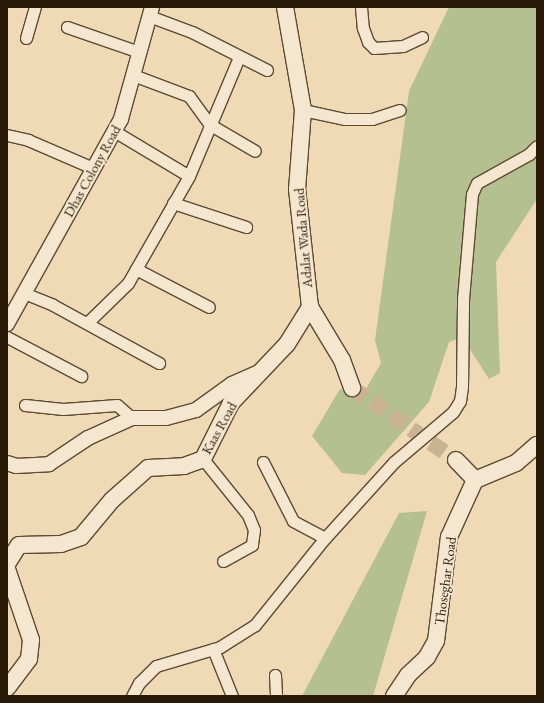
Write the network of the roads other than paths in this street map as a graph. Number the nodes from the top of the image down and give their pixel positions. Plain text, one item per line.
1 (35, 7) edge
2 (285, 7) edge
3 (361, 7) edge
4 (151, 12) edge
5 (67, 27) dead end
6 (422, 37) dead end
7 (26, 38) dead end
8 (139, 52) junction
9 (239, 57) junction
10 (267, 70) dead end
11 (133, 75) junction
12 (304, 110) junction
13 (400, 110) dead end
14 (209, 124) junction
15 (114, 131) junction
16 (7, 135) edge
17 (537, 146) edge
18 (255, 151) dead end
19 (93, 168) junction
20 (189, 176) junction
21 (173, 203) junction
22 (246, 227) dead end
23 (136, 269) junction
24 (24, 293) junction
25 (209, 307) dead end
26 (310, 307) junction
27 (87, 323) junction
28 (7, 324) edge
29 (7, 337) edge
30 (159, 363) dead end
31 (259, 372) junction
32 (81, 376) dead end
33 (352, 388) tunnel mouth
34 (25, 405) dead end
35 (132, 418) junction
36 (537, 445) edge
37 (203, 459) junction
38 (456, 460) tunnel mouth
39 (263, 462) dead end
40 (7, 463) edge
41 (475, 480) junction
42 (325, 538) junction
43 (223, 561) dead end
44 (7, 564) edge
45 (7, 569) edge
46 (213, 649) junction
47 (275, 675) dead end
48 (7, 688) edge
49 (132, 696) edge
50 (232, 696) edge
51 (276, 696) edge
52 (394, 696) edge

1 - 7 street
2 - 12 main road, Adalat Wada Road
3 - 6 street
4 - 8 street, Dhas Colony Road
4 - 9 street
5 - 8 street
8 - 11 street, Dhas Colony Road
9 - 10 street
9 - 14 street
11 - 14 street
11 - 15 street, Dhas Colony Road
12 - 13 street
12 - 26 main road, Adalat Wada Road
14 - 18 street
14 - 20 street
15 - 19 street, Dhas Colony Road
15 - 20 street
16 - 19 street
17 - 42 street
19 - 24 street, Dhas Colony Road
20 - 21 street
21 - 22 street
21 - 23 street
23 - 25 street
23 - 27 street
24 - 27 street
24 - 28 street, Dhas Colony Road
26 - 31 main road, Kaas Road
26 - 33 main road, Adalat Wada Road
27 - 30 street
29 - 32 street
31 - 35 street
31 - 37 main road, Kaas Road
34 - 35 street
35 - 40 street
36 - 41 main road
37 - 43 street
37 - 44 main road, Kaas Road
38 - 41 main road
39 - 42 street
41 - 52 main road, Thoseghar Road
42 - 46 street
45 - 48 main road
46 - 49 street
46 - 50 street
47 - 51 street

